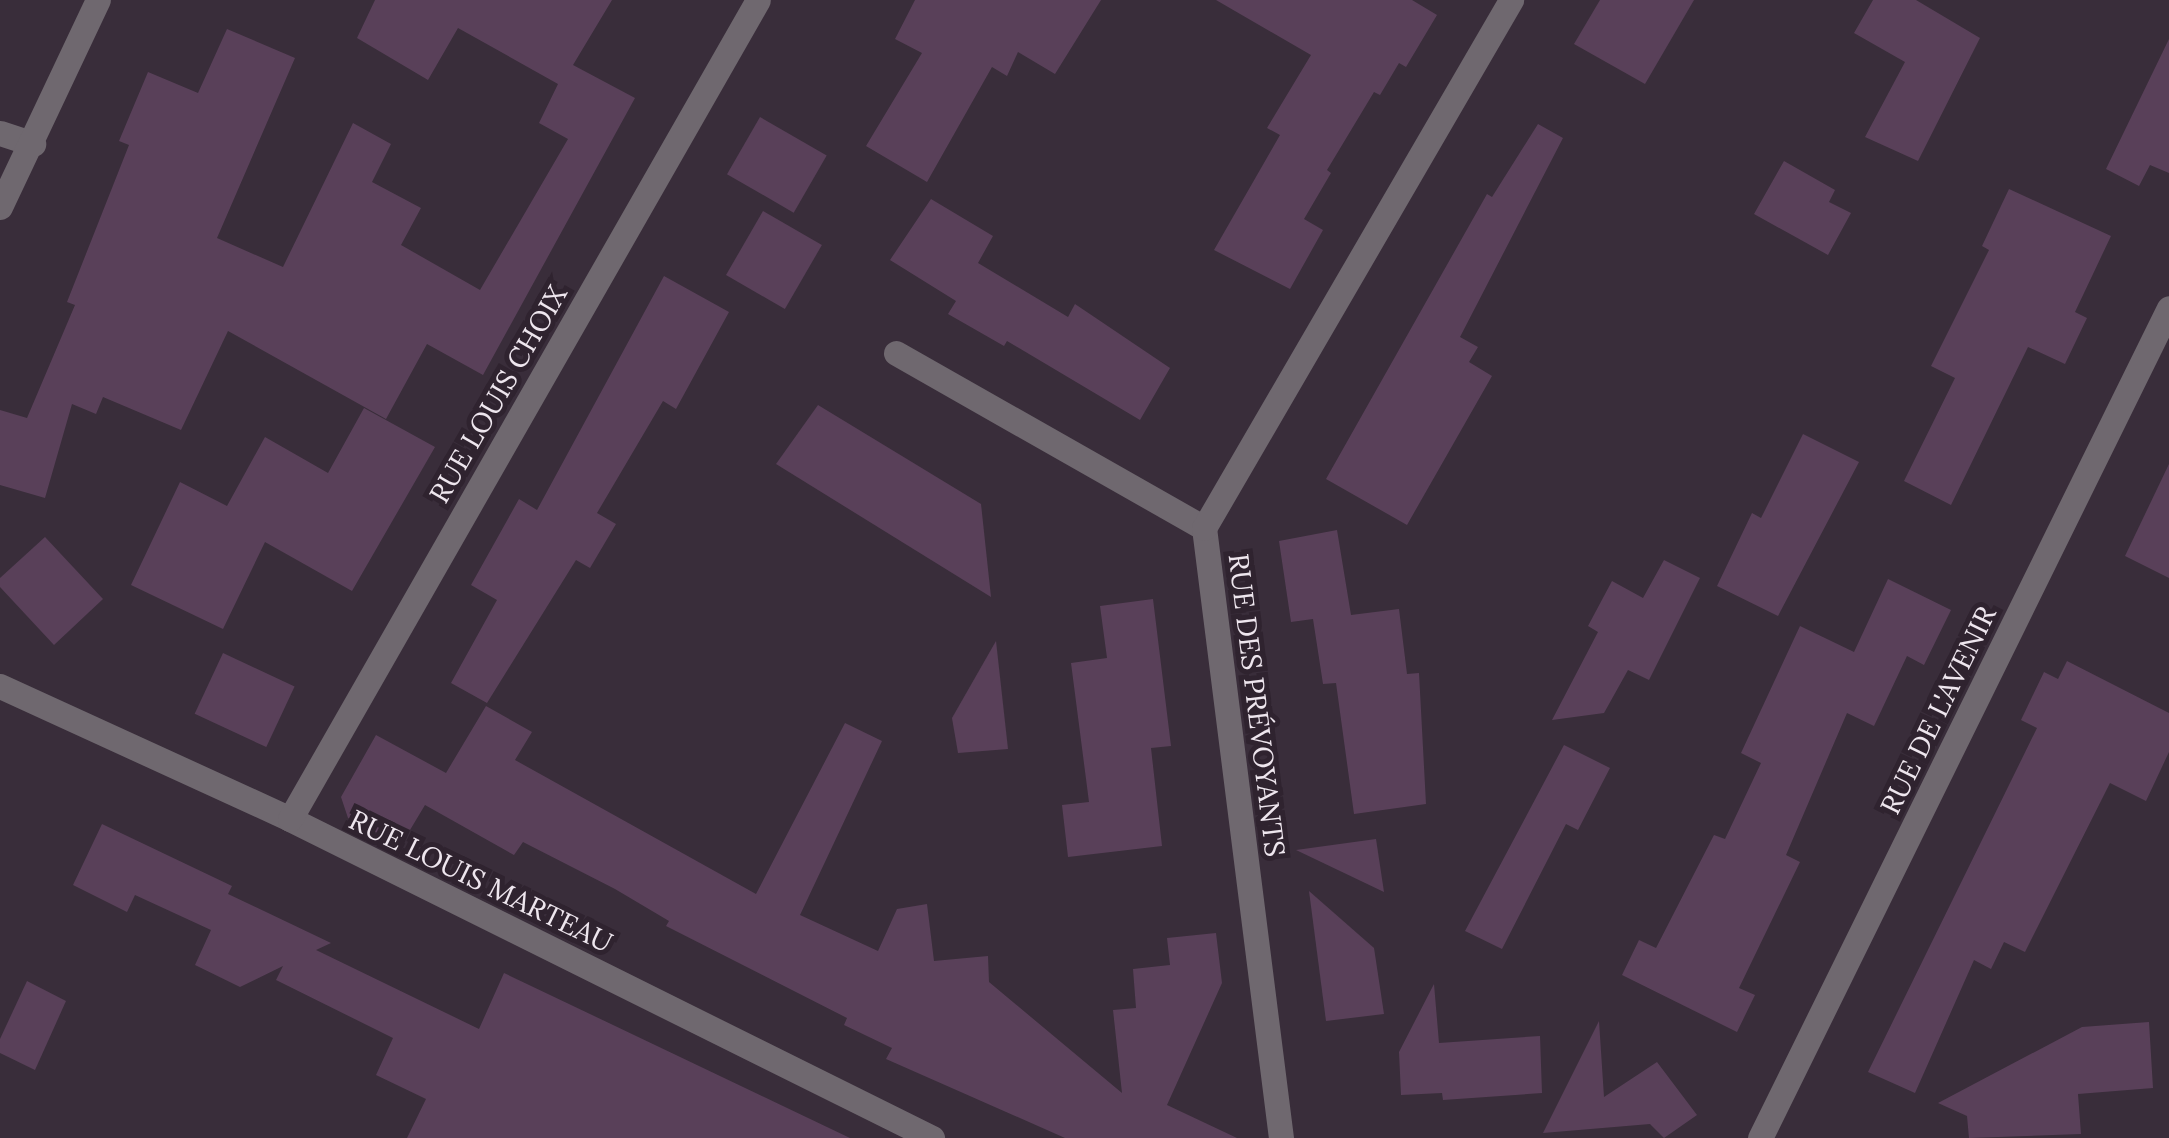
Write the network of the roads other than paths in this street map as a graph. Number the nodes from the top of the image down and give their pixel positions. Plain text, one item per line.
1 (98, 0) edge
2 (758, 0) edge
3 (1510, 0) edge
4 (0, 133) edge
5 (34, 144) junction
6 (0, 206) edge
7 (2169, 308) edge
8 (896, 353) dead end
9 (1204, 528) junction
10 (0, 686) edge
11 (290, 818) junction
12 (932, 1138) edge
13 (1282, 1138) edge
14 (1760, 1138) edge

1 - 5 street
2 - 11 street, RUE LOUIS CHOIX
3 - 9 street, RUE DES PRÉVOYANTS
4 - 5 street
5 - 6 street
7 - 14 street, RUE DE L'AVENIR
8 - 9 street
9 - 13 street, RUE DES PRÉVOYANTS
10 - 11 street, RUE LOUIS MARTEAU
11 - 12 street, RUE LOUIS MARTEAU

